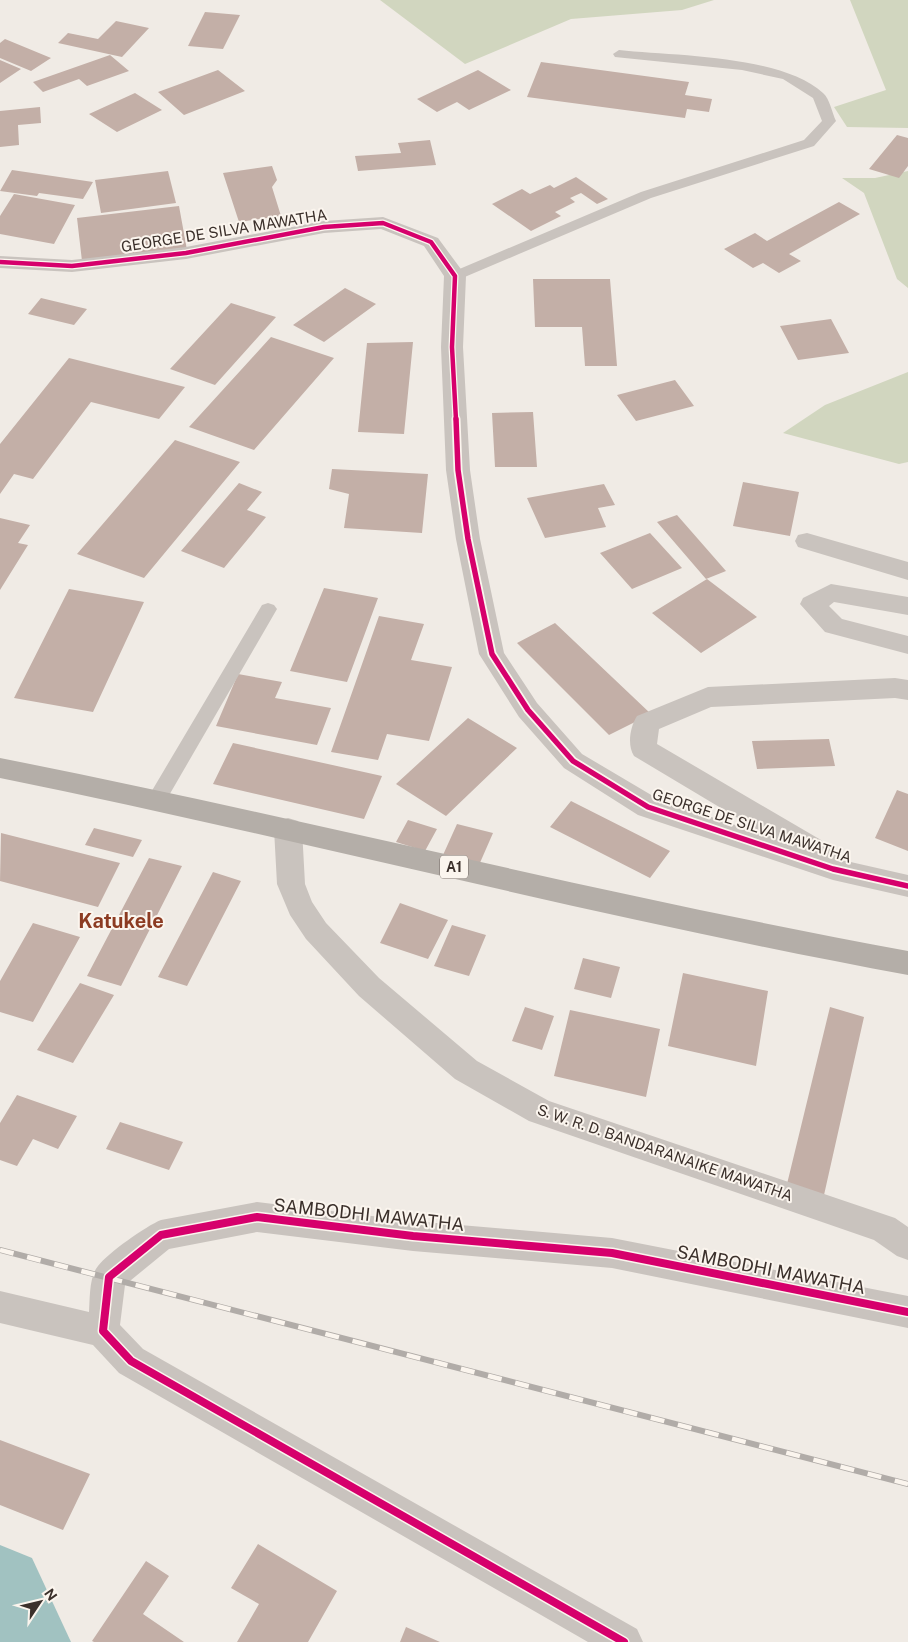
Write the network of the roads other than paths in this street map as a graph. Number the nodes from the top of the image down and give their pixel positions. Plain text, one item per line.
1 (619, 54) dead end
2 (0, 262) edge
3 (455, 276) junction
4 (807, 541) dead end
5 (908, 571) edge
6 (908, 606) edge
7 (268, 609) dead end
8 (908, 645) edge
9 (908, 690) edge
10 (0, 768) edge
11 (157, 799) junction
12 (288, 829) junction
13 (833, 868) junction
14 (908, 886) edge
15 (908, 963) edge
16 (908, 1245) edge
17 (0, 1308) edge
18 (908, 1312) edge
19 (103, 1331) junction
20 (624, 1642) edge

1 - 3 lane
2 - 3 street, GEORGE DE SILVA MAWATHA
3 - 13 street, GEORGE DE SILVA MAWATHA
4 - 5 street
6 - 8 street
7 - 11 lane
9 - 13 street
10 - 11 highway, A1
11 - 12 highway, A1
12 - 15 highway, A1
12 - 16 street, S. W. R. D. BANDARANAIKE MAWATHA
13 - 14 street, GEORGE DE SILVA MAWATHA
17 - 19 street
18 - 19 street, SAMBODHI MAWATHA
19 - 20 street

